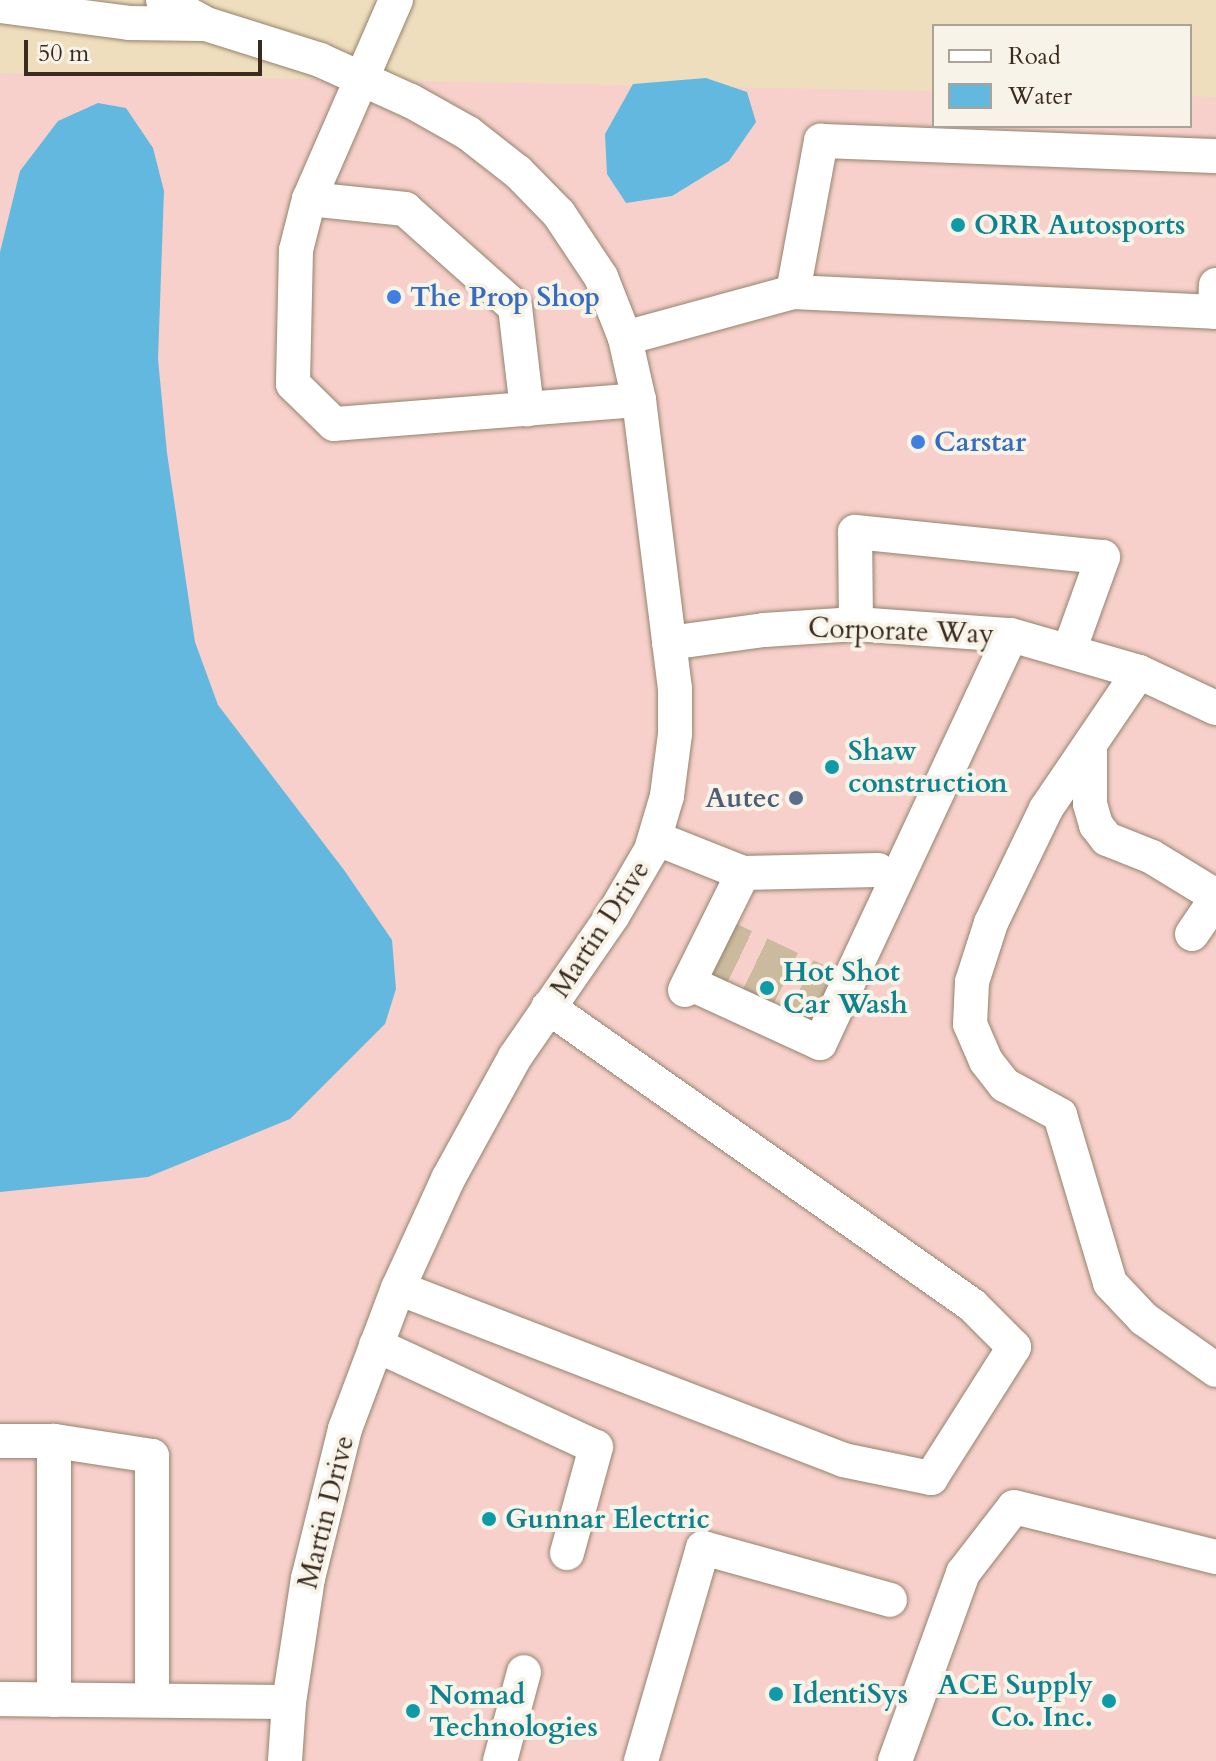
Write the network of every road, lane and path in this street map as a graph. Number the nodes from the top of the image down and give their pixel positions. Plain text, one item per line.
1 (163, 0) edge
2 (396, 0) edge
3 (0, 6) edge
4 (206, 24) junction
5 (361, 76) junction
6 (1216, 156) edge
7 (309, 199) junction
8 (1216, 285) edge
9 (793, 292) junction
10 (625, 338) junction
11 (639, 400) junction
12 (527, 409) junction
13 (856, 624) junction
14 (1011, 635) junction
15 (669, 643) junction
16 (1069, 651) junction
17 (1139, 672) junction
18 (1216, 708) edge
19 (1090, 745) junction
20 (655, 838) junction
21 (878, 870) dead end
22 (743, 873) junction
23 (1216, 898) edge
24 (1192, 934) dead end
25 (548, 1007) junction
26 (398, 1288) junction
27 (376, 1345) junction
28 (1216, 1370) edge
29 (0, 1441) edge
30 (54, 1441) junction
31 (567, 1553) dead end
32 (1216, 1557) edge
33 (890, 1600) dead end
34 (524, 1672) dead end
35 (0, 1699) edge
36 (54, 1700) junction
37 (152, 1700) junction
38 (289, 1702) junction
39 (285, 1761) edge
40 (500, 1761) edge
41 (641, 1761) edge
42 (895, 1761) edge

1 - 4 street
2 - 5 street
3 - 4 street
4 - 5 street, Martin Drive
5 - 7 street
5 - 10 street, Martin Drive
6 - 9 street
7 - 12 street
7 - 12 street
8 - 9 street
9 - 10 street
10 - 11 street, Martin Drive
11 - 12 street
11 - 15 street, Martin Drive
13 - 14 street, Corporate Way
13 - 15 street, Corporate Way
13 - 16 street
14 - 16 street, Corporate Way
14 - 22 street
15 - 20 street, Martin Drive
16 - 17 street, Corporate Way
17 - 18 street, Corporate Way
17 - 19 street
19 - 23 street
19 - 28 street
20 - 22 street
20 - 25 street, Martin Drive
21 - 22 street
23 - 24 street
25 - 26 street, Martin Drive
25 - 26 street
26 - 27 street, Martin Drive
27 - 31 street
27 - 38 street, Martin Drive
29 - 30 street
30 - 36 street
30 - 37 street
32 - 42 street
33 - 41 street
34 - 40 street
35 - 36 street
36 - 37 street
37 - 38 street
38 - 39 street, Martin Drive

